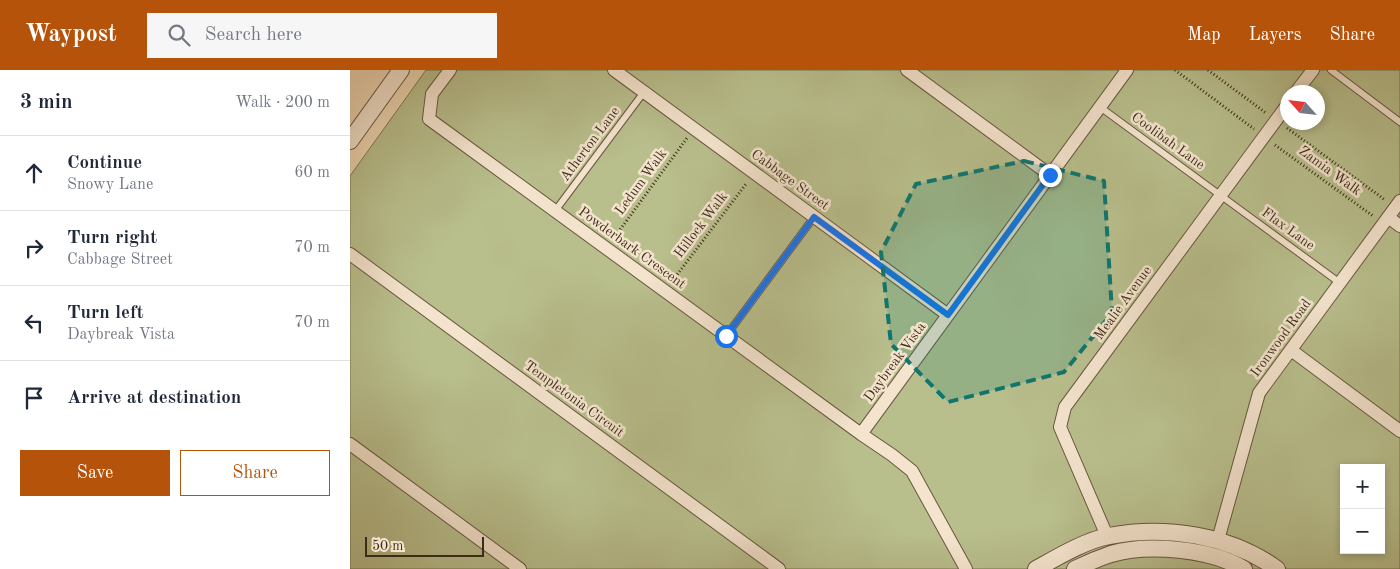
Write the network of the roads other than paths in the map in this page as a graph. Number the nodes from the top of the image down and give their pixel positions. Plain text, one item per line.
1 (401, 70) edge
2 (450, 70) edge
3 (614, 70) edge
4 (907, 70) edge
5 (1127, 70) edge
6 (1313, 70) edge
7 (1331, 70) edge
8 (1301, 85) edge
9 (644, 92) junction
10 (1100, 107) junction
11 (1280, 115) edge
12 (1400, 122) edge
13 (350, 141) edge
14 (1050, 175) junction
15 (1221, 195) junction
16 (555, 212) junction
17 (1392, 213) edge
18 (814, 217) junction
19 (1400, 226) edge
20 (350, 254) edge
21 (1340, 283) junction
22 (948, 315) junction
23 (726, 336) junction
24 (1291, 350) junction
25 (1400, 431) edge
26 (861, 434) junction
27 (350, 444) edge
28 (1108, 536) junction
29 (1218, 540) junction
30 (520, 569) edge
31 (779, 569) edge
32 (966, 569) edge
33 (1036, 569) edge
34 (1075, 569) edge
35 (1244, 569) edge
36 (1277, 569) edge

1 - 13 street
2 - 16 street, Powderbark Crescent
3 - 9 street, Cabbage Street
4 - 14 street
5 - 10 street, Daybreak Vista
6 - 8 street
7 - 12 lane
9 - 16 lane, Atherton Lane
9 - 18 street, Cabbage Street
10 - 14 street, Daybreak Vista
10 - 15 lane, Coolibah Lane
11 - 15 street, Mealie Avenue
14 - 22 street, Daybreak Vista
15 - 21 lane, Flax Lane
15 - 28 street, Mealie Avenue
16 - 23 street, Powderbark Crescent
17 - 19 street
17 - 21 street, Ironwood Road
18 - 22 street, Cabbage Street
18 - 23 lane
20 - 31 street, Templetonia Circuit
21 - 24 street, Ironwood Road
22 - 26 street, Daybreak Vista
23 - 26 street, Powderbark Crescent
24 - 25 street
24 - 29 street, Ironwood Road
26 - 32 street
27 - 30 street
28 - 29 street
28 - 33 street
29 - 36 street
34 - 35 street

